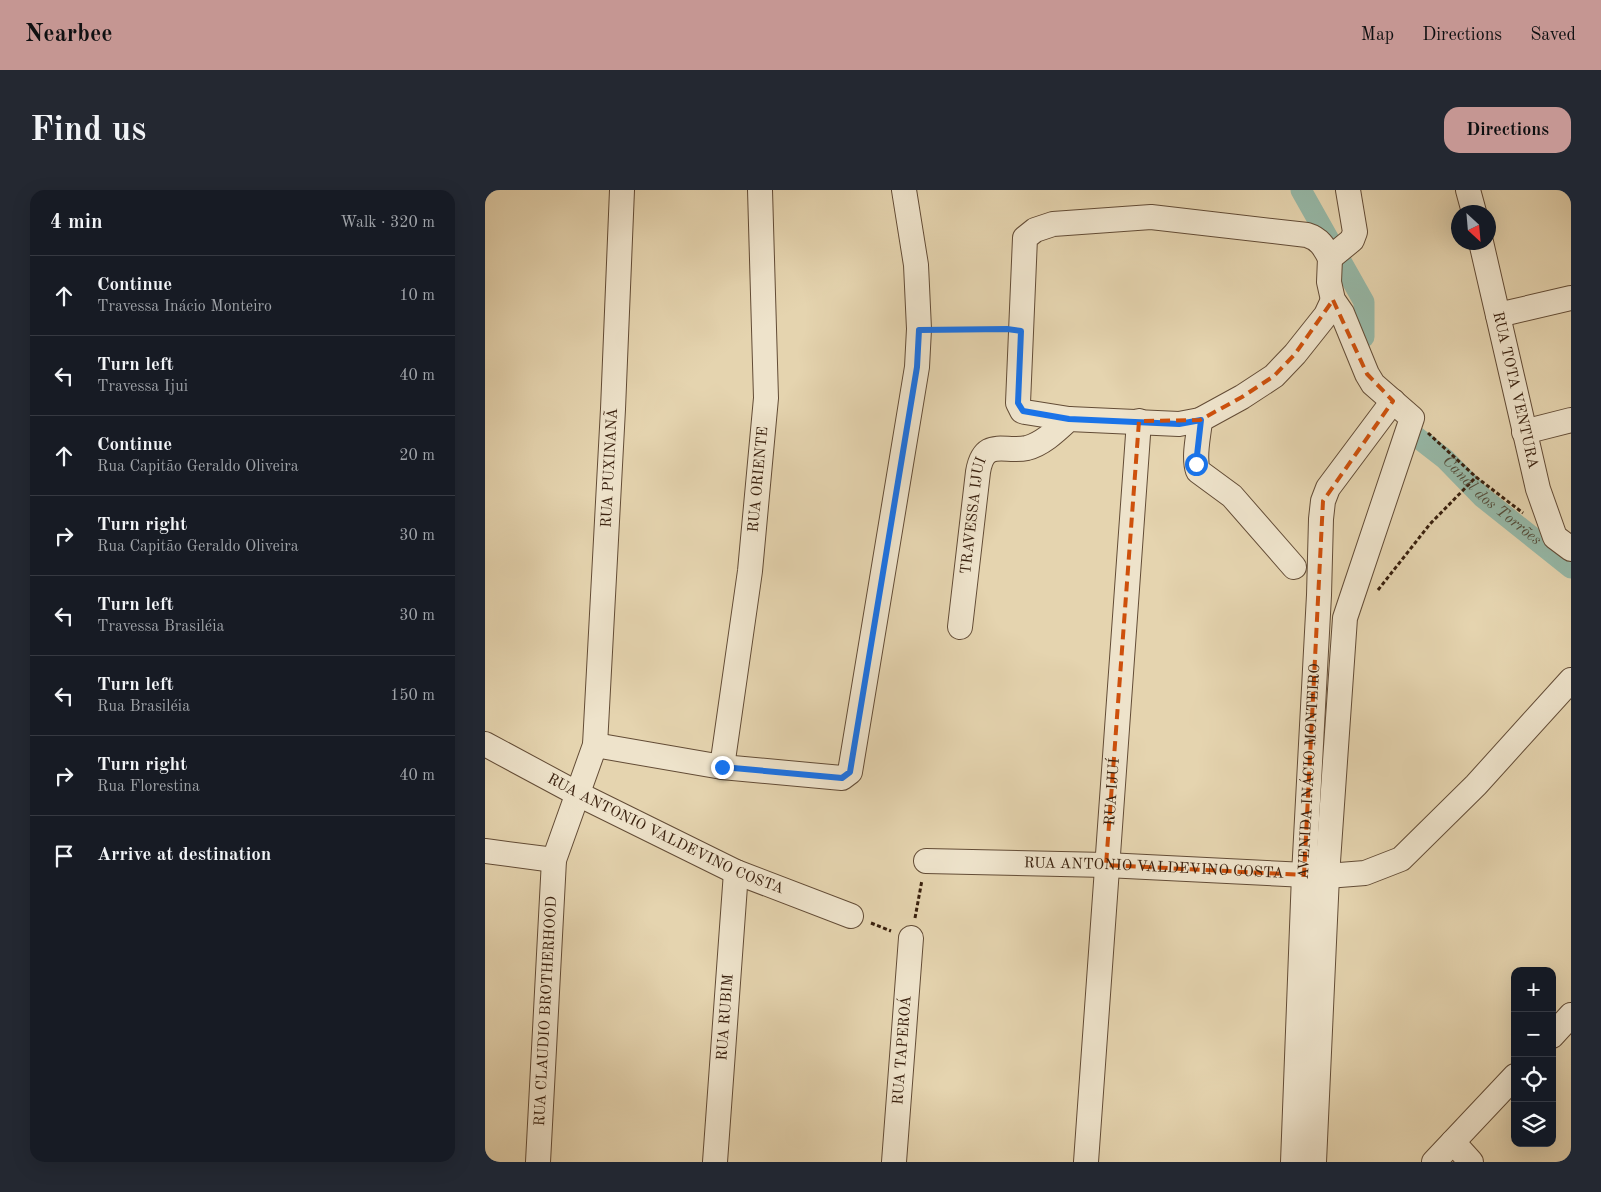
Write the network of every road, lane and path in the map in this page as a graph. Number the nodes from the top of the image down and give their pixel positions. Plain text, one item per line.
1 (622, 190) edge
2 (760, 190) edge
3 (904, 190) edge
4 (1348, 190) edge
5 (1469, 190) edge
6 (1472, 205) edge
7 (1483, 250) edge
8 (1339, 251) junction
9 (1571, 298) edge
10 (1333, 300) junction
11 (1498, 315) junction
12 (919, 330) junction
13 (1021, 331) junction
14 (1393, 401) junction
15 (1412, 418) junction
16 (1069, 419) junction
17 (1201, 420) junction
18 (1571, 420) edge
19 (1139, 421) junction
20 (1524, 432) junction
21 (1477, 477) junction
22 (1523, 513) dead end
23 (1571, 549) edge
24 (1294, 567) dead end
25 (1378, 590) dead end
26 (960, 627) dead end
27 (1571, 680) edge
28 (485, 744) edge
29 (595, 745) junction
30 (722, 767) junction
31 (578, 794) junction
32 (485, 852) edge
33 (554, 860) junction
34 (926, 861) joint
35 (1107, 865) junction
36 (736, 872) junction
37 (1315, 875) junction
38 (858, 918) joint
39 (911, 938) junction
40 (1571, 1015) edge
41 (1556, 1032) edge
42 (1511, 1080) edge
43 (1453, 1142) junction
44 (538, 1162) edge
45 (715, 1162) edge
46 (894, 1162) edge
47 (1086, 1162) edge
48 (1293, 1162) edge
49 (1315, 1162) edge
50 (1434, 1162) edge
51 (1471, 1162) edge

1 - 29 street, RUA PUXINANÃ
2 - 30 street, RUA ORIENTE
3 - 12 street
4 - 8 street
5 - 6 street
7 - 11 street, RUA TOTA VENTURA
8 - 10 street
8 - 13 street
9 - 11 street
10 - 14 street
10 - 17 street
11 - 20 street, RUA TOTA VENTURA
12 - 13 path
12 - 30 street
13 - 16 street
14 - 15 street
14 - 37 street, AVENIDA INÁCIO MONTEIRO
15 - 21 path
15 - 37 street, AVENIDA INÁCIO MONTEIRO
16 - 19 street
16 - 26 street, TRAVESSA IJUI
17 - 19 street
17 - 24 street
18 - 20 street
19 - 35 street, RUA IJUÍ
20 - 23 street, RUA TOTA VENTURA
21 - 22 path
21 - 25 path
27 - 37 street, RUA ANTONIO VALDEVINO COSTA
28 - 31 street, RUA ANTONIO VALDEVINO COSTA
29 - 30 street
29 - 31 street, RUA PUXINANÃ
31 - 33 street, RUA CLAUDIO BROTHERHOOD
31 - 36 street, RUA ANTONIO VALDEVINO COSTA
32 - 33 street
33 - 44 street, RUA CLAUDIO BROTHERHOOD
34 - 35 street, RUA ANTONIO VALDEVINO COSTA
34 - 39 path
35 - 37 street, RUA ANTONIO VALDEVINO COSTA
35 - 47 street, RUA IJUÍ
36 - 38 street, RUA ANTONIO VALDEVINO COSTA
36 - 45 street, RUA RUBIM
37 - 48 street, AVENIDA INÁCIO MONTEIRO
37 - 49 street, AVENIDA INÁCIO MONTEIRO
38 - 39 path
39 - 46 street, RUA TAPEROÁ
40 - 41 street
42 - 43 street
43 - 50 street
43 - 51 street

